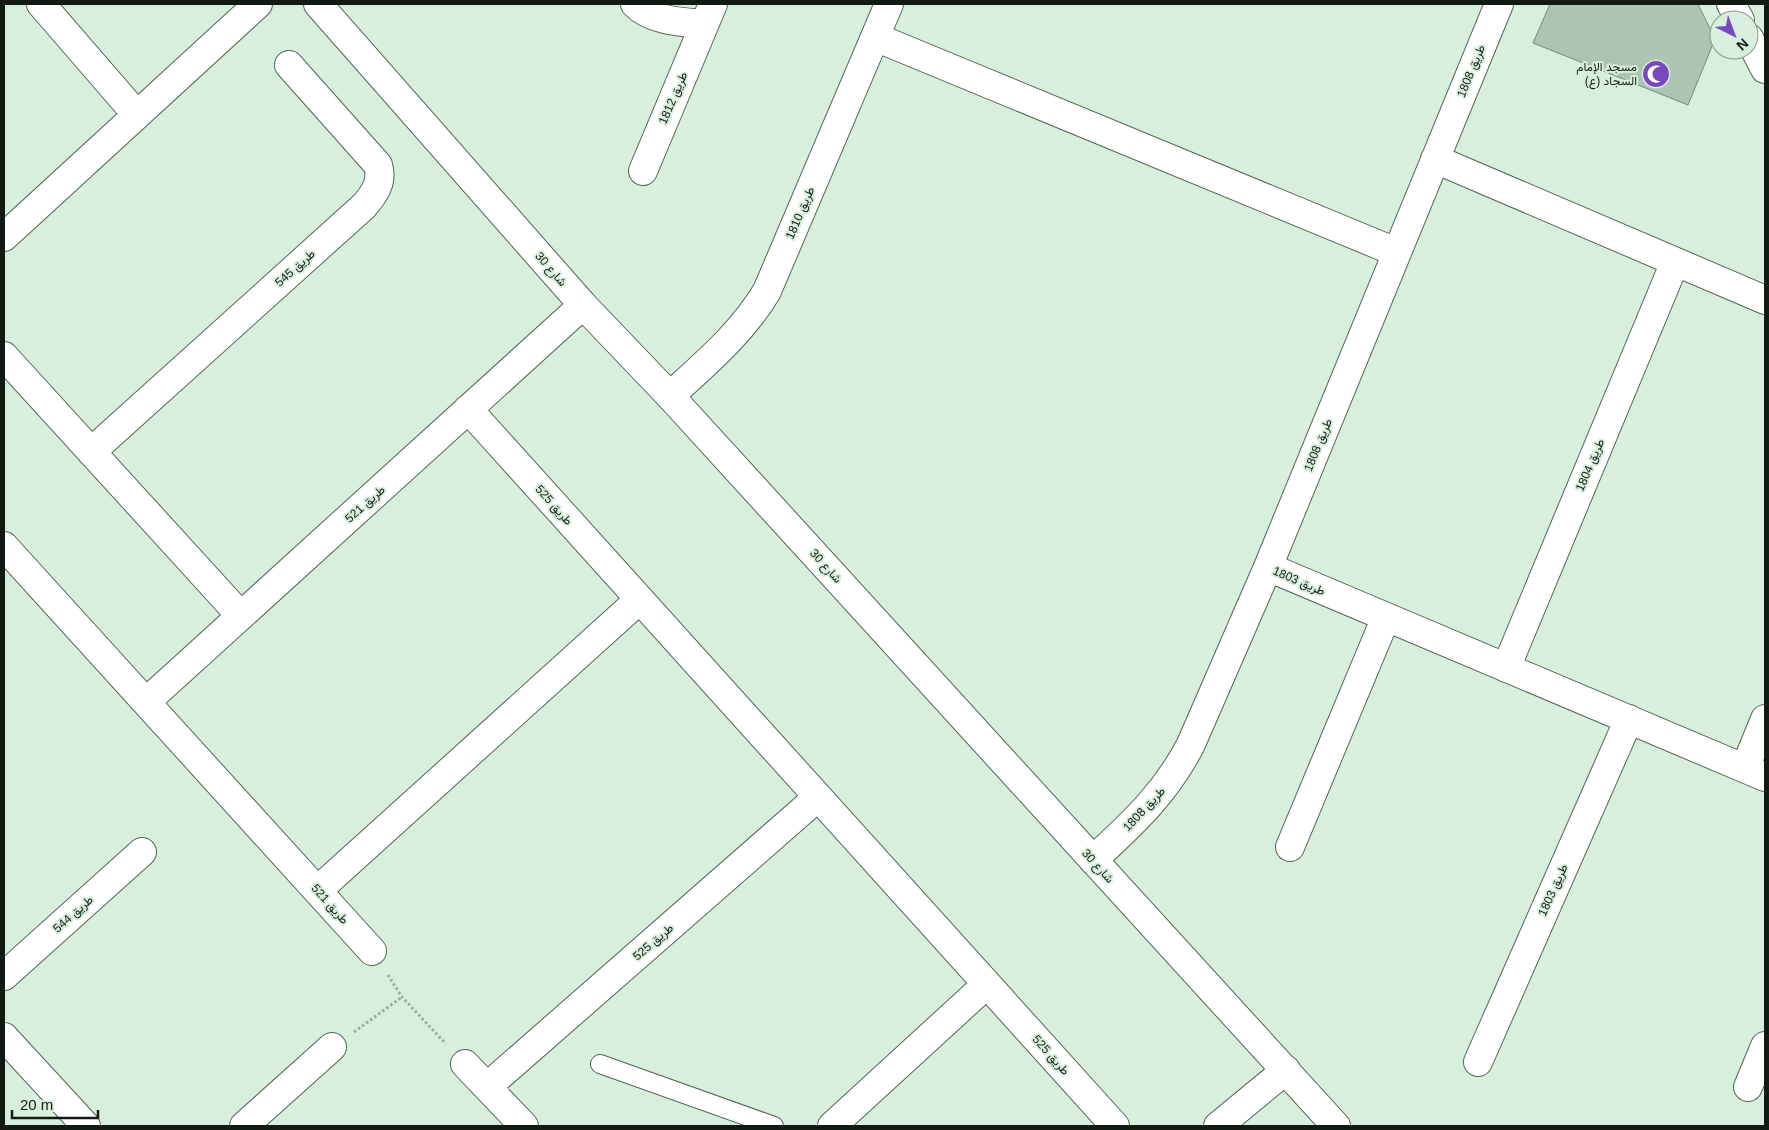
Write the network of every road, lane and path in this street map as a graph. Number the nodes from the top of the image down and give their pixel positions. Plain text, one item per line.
1 (41, 4) edge
2 (258, 4) edge
3 (318, 4) edge
4 (635, 4) edge
5 (889, 4) edge
6 (1499, 4) edge
7 (708, 14) edge
8 (875, 37) junction
9 (1759, 57) edge
10 (289, 65) dead end
11 (1765, 69) edge
12 (136, 115) junction
13 (1435, 159) junction
14 (643, 171) dead end
15 (4, 238) edge
16 (1396, 252) junction
17 (1675, 262) junction
18 (1765, 300) edge
19 (583, 305) junction
20 (4, 356) edge
21 (670, 396) junction
22 (468, 409) junction
23 (91, 452) junction
24 (4, 546) edge
25 (1268, 567) junction
26 (639, 600) junction
27 (241, 616) junction
28 (1386, 617) junction
29 (1506, 668) junction
30 (146, 702) junction
31 (1629, 719) junction
32 (1765, 719) edge
33 (1755, 772) edge
34 (818, 797) junction
35 (1290, 847) dead end
36 (142, 852) dead end
37 (1093, 860) junction
38 (318, 890) junction
39 (372, 951) joint
40 (4, 976) edge
41 (987, 984) junction
42 (402, 998) junction
43 (4, 1037) edge
44 (1765, 1046) edge
45 (332, 1047) joint
46 (1478, 1062) dead end
47 (466, 1064) joint
48 (600, 1064) dead end
49 (1286, 1070) junction
50 (488, 1086) junction
51 (1748, 1087) dead end
52 (86, 1126) edge
53 (244, 1126) edge
54 (524, 1126) edge
55 (774, 1126) edge
56 (832, 1126) edge
57 (1115, 1126) edge
58 (1218, 1126) edge
59 (1336, 1126) edge

1 - 12 street
2 - 12 street
3 - 19 street, شارع 30
4 - 7 street, طريق 1812
5 - 8 street, طريق 1810
6 - 13 street, طريق 1808
7 - 14 street, طريق 1812
8 - 16 street
8 - 21 street, طريق 1810
9 - 11 street
10 - 23 street, طريق 545
12 - 15 street
13 - 16 street, طريق 1808
13 - 17 street
16 - 25 street, طريق 1808
17 - 18 street
17 - 29 street, طريق 1804
19 - 21 street, شارع 30
19 - 22 street, طريق 521
20 - 23 street
21 - 37 street, شارع 30
22 - 26 street, طريق 525
22 - 27 street, طريق 521
23 - 27 street
24 - 30 street, طريق 521
25 - 28 street, طريق 1803
25 - 37 street, طريق 1808
26 - 34 street, طريق 525
26 - 38 street
27 - 30 street, طريق 521
28 - 29 street, طريق 1803
28 - 35 street
29 - 31 street, طريق 1803
30 - 38 street, طريق 521
31 - 33 street, طريق 1803
31 - 46 street, طريق 1803
32 - 33 street
34 - 41 street, طريق 525
34 - 50 street, طريق 525
36 - 40 street, طريق 544
37 - 49 street, شارع 30
38 - 39 street, طريق 521
39 - 42 path
41 - 56 street
41 - 57 street, طريق 525
42 - 45 path
42 - 47 path
43 - 52 street
44 - 51 street
45 - 53 street
47 - 50 street
48 - 55 lane
49 - 58 street
49 - 59 street, شارع 30
50 - 54 street

